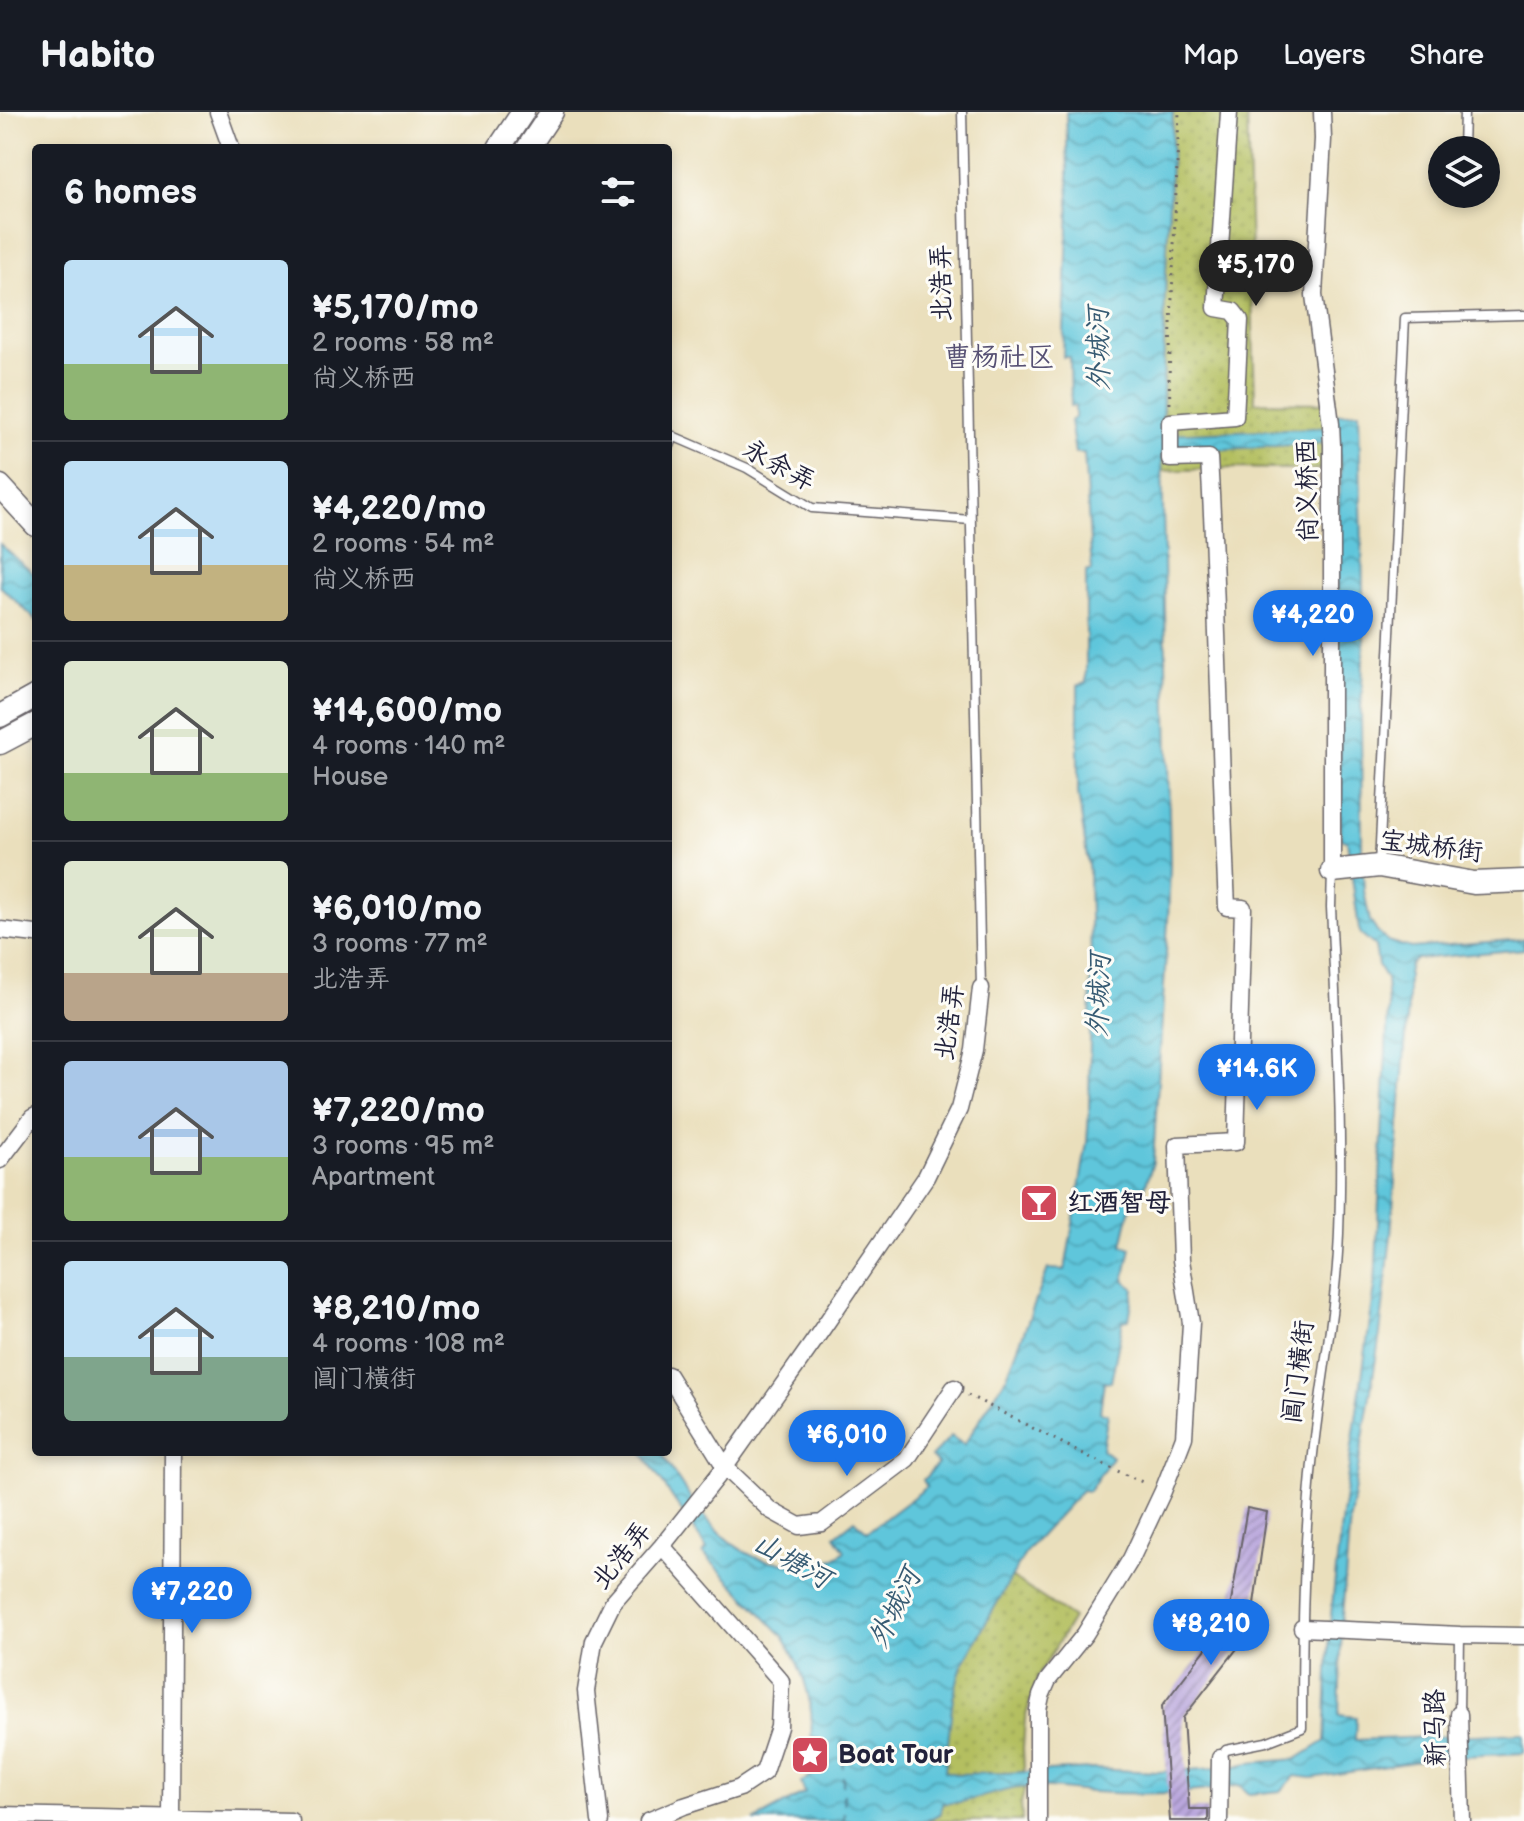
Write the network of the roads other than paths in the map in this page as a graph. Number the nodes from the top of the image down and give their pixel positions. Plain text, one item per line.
1 (218, 112) edge
2 (523, 112) edge
3 (552, 112) edge
4 (962, 112) edge
5 (1229, 112) edge
6 (1322, 112) edge
7 (1464, 112) edge
8 (1463, 136) edge
9 (230, 144) edge
10 (502, 144) edge
11 (531, 144) edge
12 (1524, 315) edge
13 (672, 435) edge
14 (0, 486) edge
15 (971, 520) junction
16 (32, 521) edge
17 (32, 698) edge
18 (0, 716) edge
19 (32, 726) edge
20 (0, 743) edge
21 (1374, 866) junction
22 (1339, 870) junction
23 (1524, 881) edge
24 (0, 930) edge
25 (32, 934) edge
26 (981, 988) joint
27 (32, 1118) edge
28 (0, 1160) edge
29 (672, 1381) edge
30 (954, 1388) dead end
31 (173, 1456) edge
32 (725, 1467) junction
33 (662, 1546) junction
34 (1302, 1628) junction
35 (1460, 1635) junction
36 (1524, 1636) edge
37 (1459, 1714) joint
38 (1220, 1758) joint
39 (0, 1815) edge
40 (171, 1818) junction
41 (291, 1821) edge
42 (600, 1821) edge
43 (648, 1821) edge
44 (1038, 1821) edge
45 (1219, 1821) edge
46 (1462, 1821) edge

1 - 9 street
2 - 10 street
3 - 11 street
4 - 15 lane, 北浩弄
5 - 44 street
6 - 22 street, 尚义桥西
7 - 8 lane
12 - 21 lane
13 - 15 lane, 永余弄
14 - 16 street
15 - 26 lane, 北浩弄
17 - 18 street
19 - 20 street
21 - 22 street, 宝城桥街
21 - 23 street, 宝城桥街
22 - 34 lane, 阊门横街
24 - 25 street
26 - 32 street, 北浩弄
27 - 28 street
29 - 32 street
30 - 32 street
31 - 40 street
32 - 33 street, 北浩弄
33 - 42 street, 北浩弄
33 - 43 street
34 - 35 street
34 - 38 lane, 阊门横街
35 - 36 street
35 - 37 lane, 新马路
37 - 46 street, 新马路
38 - 45 street, 阊门横街
39 - 40 street
40 - 41 street

